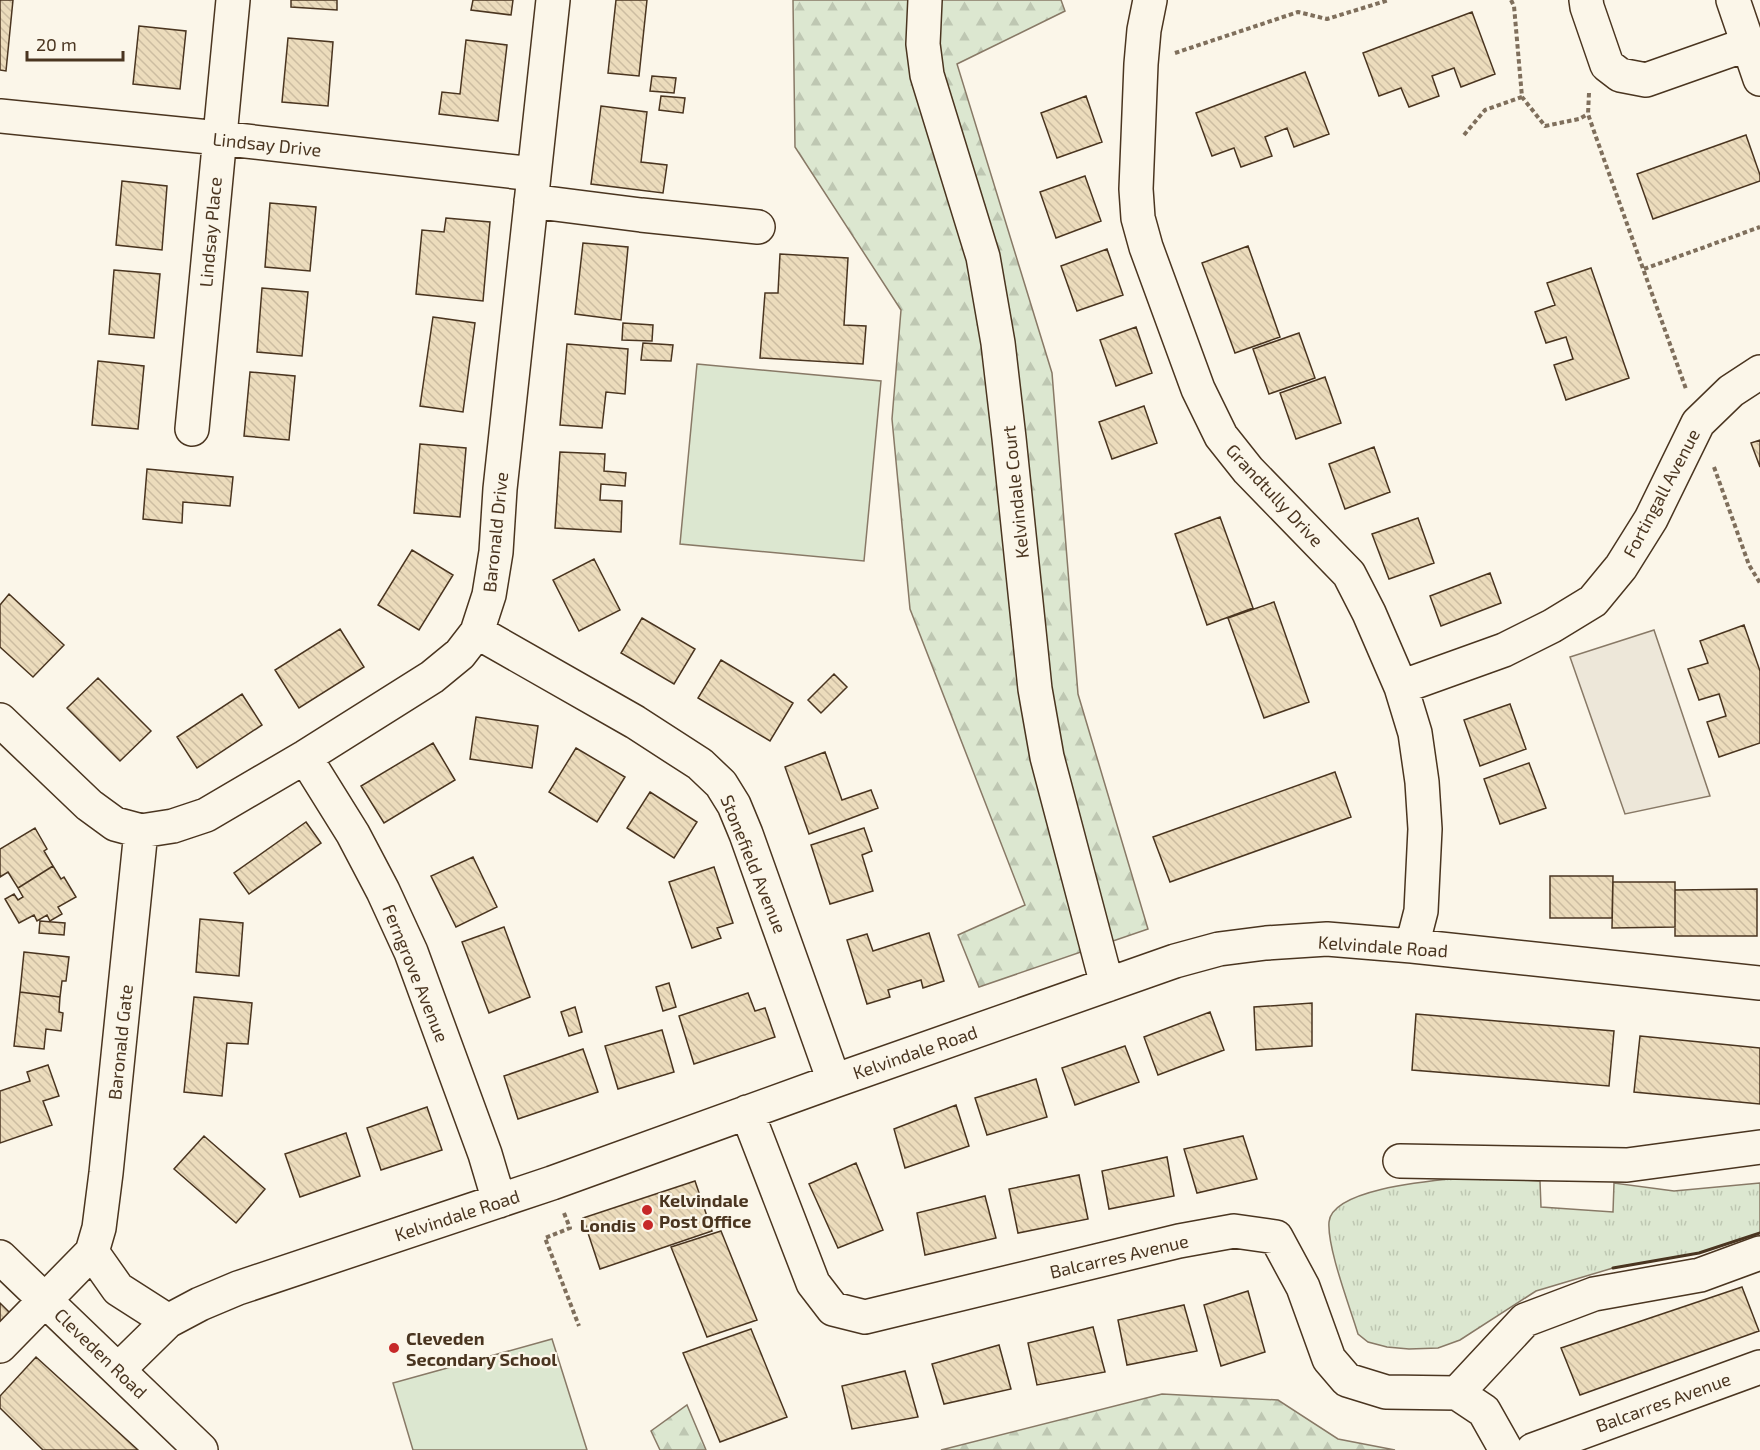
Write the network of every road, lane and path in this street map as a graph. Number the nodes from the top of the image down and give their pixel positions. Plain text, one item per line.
1 (233, 0) edge
2 (553, 0) edge
3 (925, 0) edge
4 (1150, 0) edge
5 (1389, 0) edge
6 (1511, 0) edge
7 (1586, 0) edge
8 (1733, 0) edge
9 (1748, 44) junction
10 (1142, 64) junction
11 (1760, 79) edge
12 (1589, 84) dead end
13 (1522, 97) junction
14 (1588, 114) junction
15 (0, 116) edge
16 (1464, 135) dead end
17 (219, 138) junction
18 (533, 188) junction
19 (758, 227) dead end
20 (1760, 227) edge
21 (1644, 269) junction
22 (1760, 372) edge
23 (1698, 423) junction
24 (192, 429) dead end
25 (1760, 583) edge
26 (477, 632) junction
27 (1401, 687) junction
28 (0, 720) edge
29 (305, 757) junction
30 (141, 831) junction
31 (1412, 946) junction
32 (1760, 983) edge
33 (1107, 985) junction
34 (834, 1081) junction
35 (747, 1112) junction
36 (1760, 1147) edge
37 (1400, 1161) dead end
38 (499, 1201) junction
39 (545, 1238) dead end
40 (92, 1252) junction
41 (1760, 1253) edge
42 (0, 1257) edge
43 (45, 1300) junction
44 (168, 1321) junction
45 (579, 1326) dead end
46 (0, 1346) edge
47 (1760, 1367) edge
48 (118, 1370) junction
49 (1457, 1393) junction
50 (201, 1450) edge
51 (1506, 1450) edge
52 (1533, 1450) edge

1 - 17 street, Lindsay Place
2 - 18 street, Baronald Drive
3 - 33 street, Kelvindale Court
4 - 10 street, Grandtully Drive
5 - 10 path
6 - 13 path
7 - 9 street
8 - 9 street
9 - 11 street
10 - 27 street, Grandtully Drive
12 - 14 path
13 - 14 path
13 - 16 path
14 - 21 path
15 - 17 street, Lindsay Drive
17 - 18 street, Lindsay Drive
17 - 24 street, Lindsay Place
18 - 19 street, Lindsay Drive
18 - 26 street, Baronald Drive
20 - 21 path
21 - 23 path
22 - 23 street, Fortingall Avenue
23 - 25 path
23 - 27 street, Fortingall Avenue
26 - 29 street, Baronald Drive
26 - 34 street, Stonefield Avenue
27 - 31 street, Grandtully Drive
28 - 30 street, Baronald Drive
29 - 30 street, Baronald Drive
29 - 38 street, Ferngrove Avenue
30 - 40 street, Baronald Gate
31 - 32 street, Kelvindale Road
31 - 33 street, Kelvindale Road
33 - 34 street, Kelvindale Road
34 - 35 street, Kelvindale Road
35 - 38 street, Kelvindale Road
35 - 49 street, Balcarres Avenue
36 - 37 street
38 - 44 street, Kelvindale Road
39 - 45 path
40 - 43 street, Baronald Gate
40 - 44 street
41 - 49 street
42 - 43 street, Cleveden Road
43 - 46 street, Baronald Gate
43 - 48 street, Cleveden Road
44 - 48 street, Kelvindale Road
47 - 52 street, Balcarres Avenue
48 - 50 street, Cleveden Road
49 - 51 street

